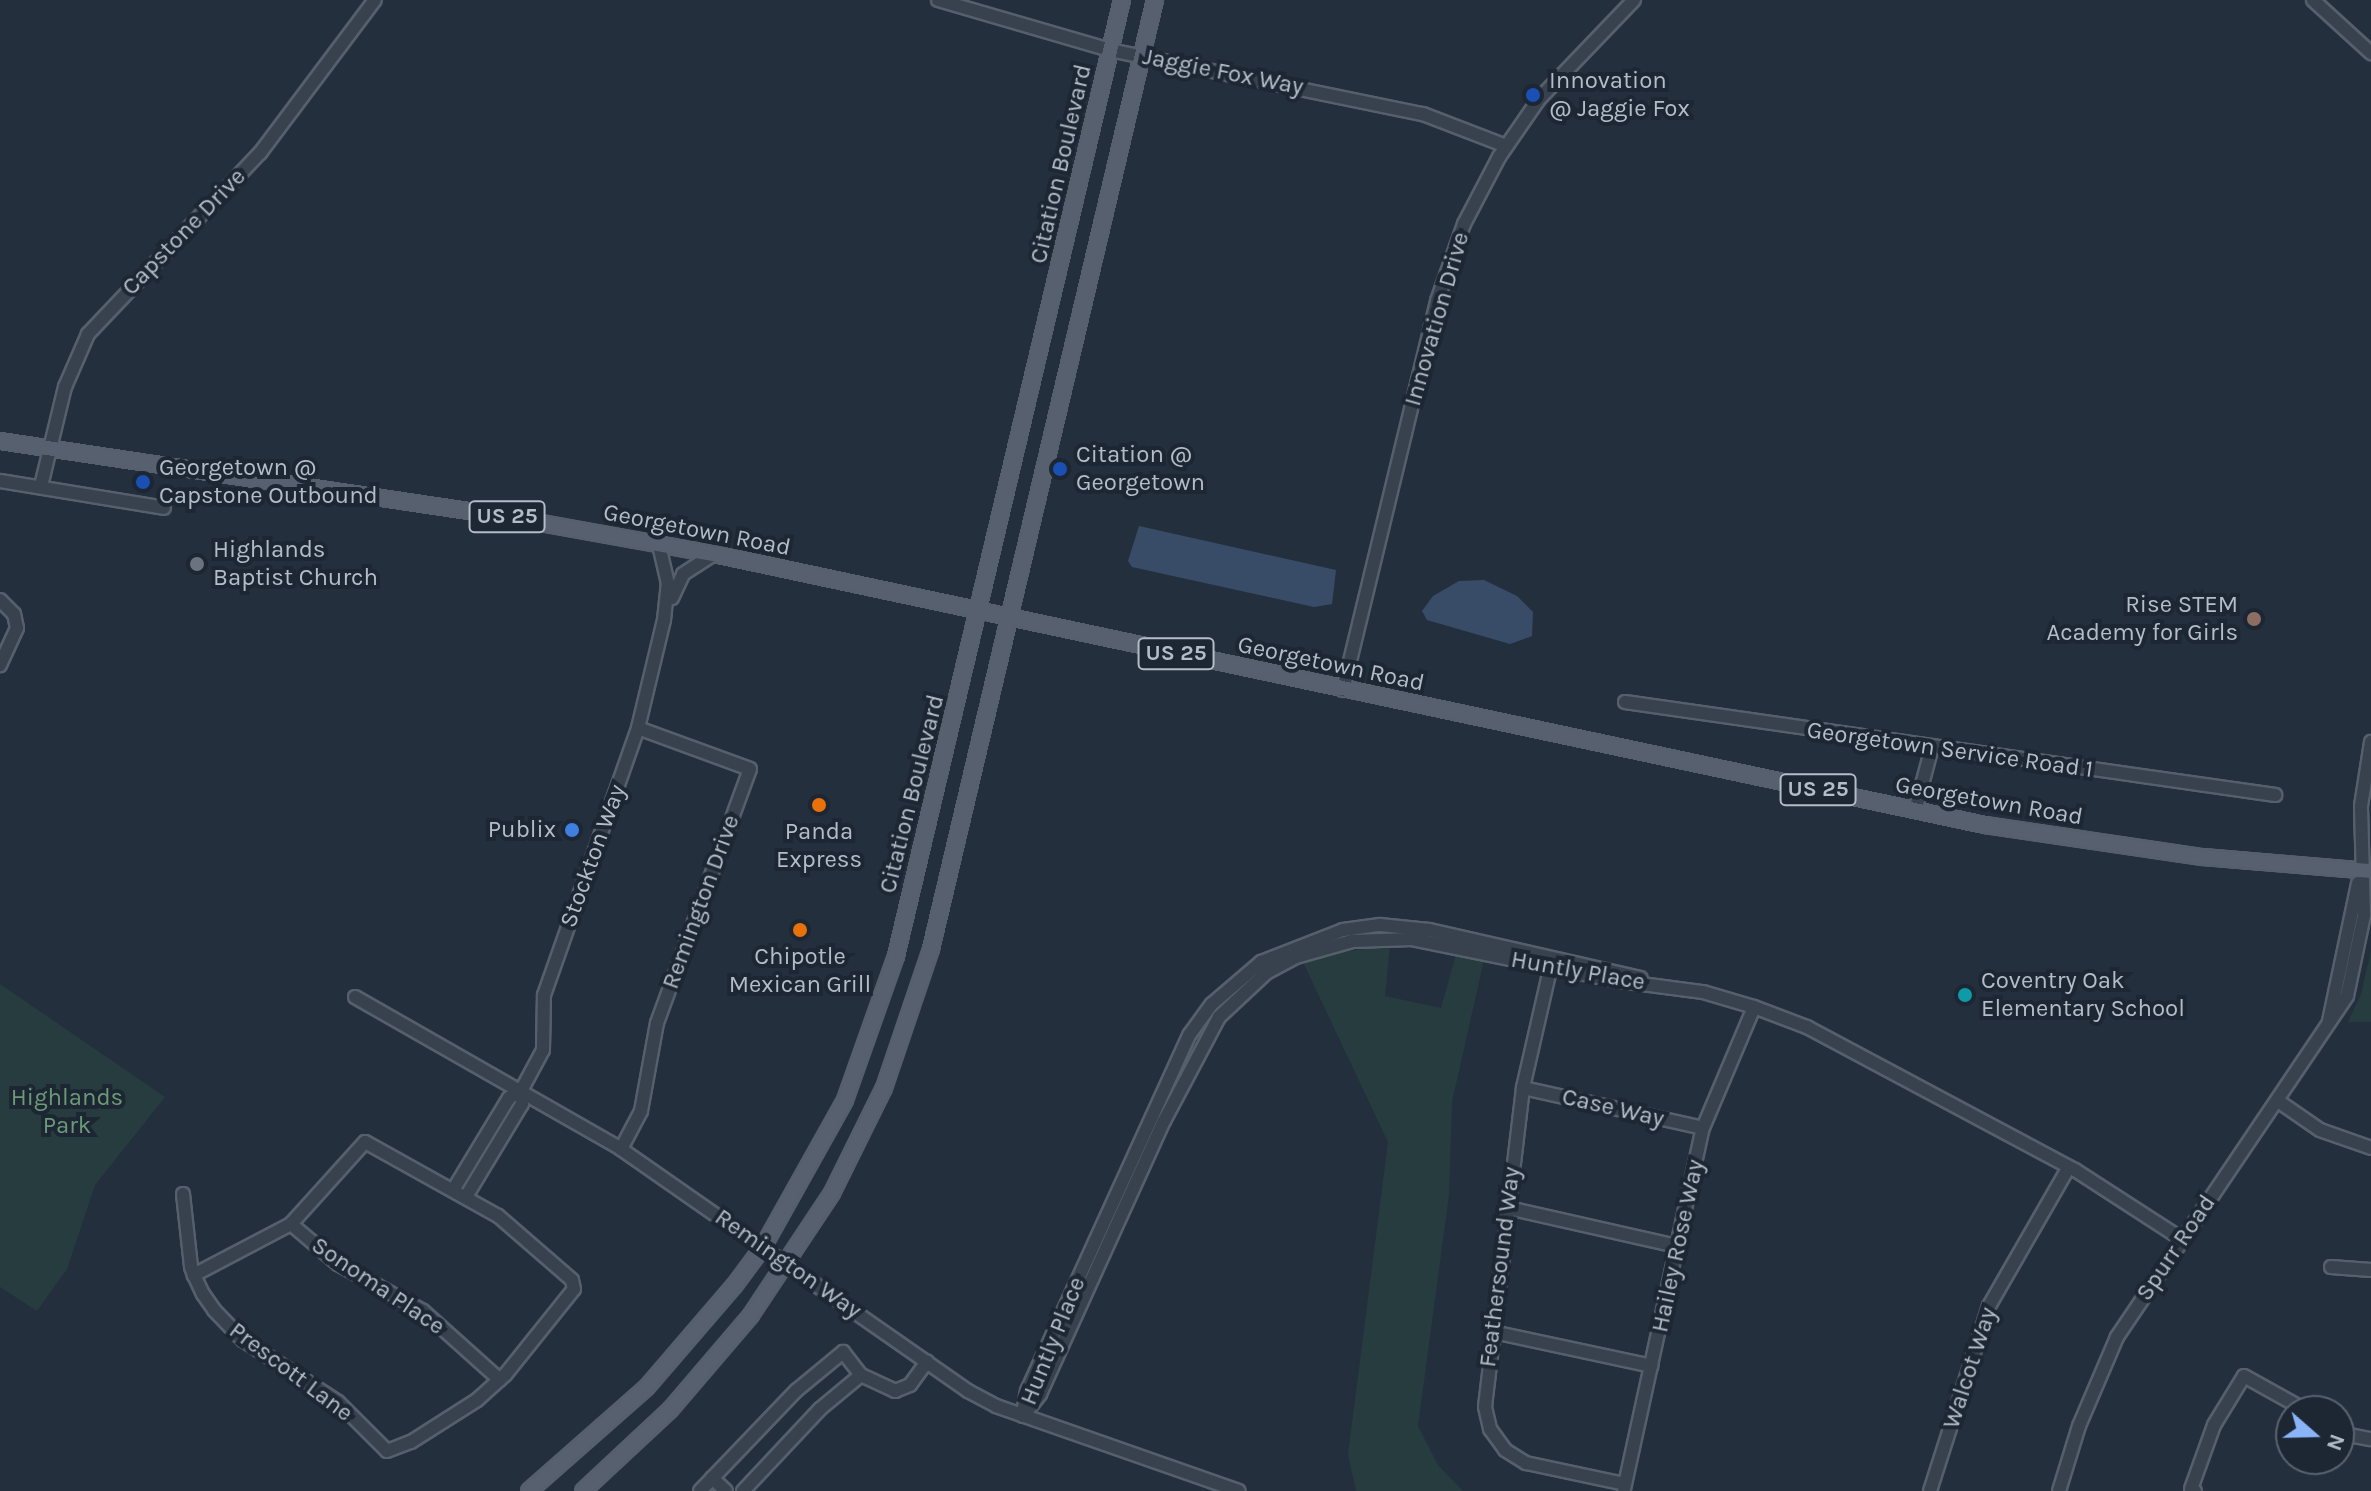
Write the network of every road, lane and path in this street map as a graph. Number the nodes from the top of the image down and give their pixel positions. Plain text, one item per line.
1 (375, 0) edge
2 (938, 0) edge
3 (1122, 0) edge
4 (1155, 0) edge
5 (1634, 0) edge
6 (2313, 0) edge
7 (1110, 50) junction
8 (2371, 53) edge
9 (1143, 56) junction
10 (1506, 146) junction
11 (0, 441) edge
12 (48, 450) junction
13 (0, 481) edge
14 (41, 486) junction
15 (164, 508) dead end
16 (659, 545) junction
17 (714, 554) junction
18 (0, 600) edge
19 (980, 611) junction
20 (1009, 617) junction
21 (664, 620) junction
22 (0, 665) edge
23 (1343, 690) junction
24 (1625, 702) dead end
25 (638, 728) junction
26 (2371, 742) edge
27 (1932, 747) junction
28 (2275, 795) dead end
29 (1915, 811) junction
30 (2366, 871) edge
31 (1552, 962) junction
32 (355, 997) dead end
33 (1754, 1007) junction
34 (1523, 1088) junction
35 (522, 1089) junction
36 (2278, 1101) junction
37 (1703, 1128) junction
38 (2371, 1148) edge
39 (621, 1149) junction
40 (2069, 1167) junction
41 (455, 1187) junction
42 (183, 1194) dead end
43 (467, 1195) junction
44 (1508, 1208) junction
45 (291, 1224) junction
46 (2180, 1238) junction
47 (1677, 1246) junction
48 (763, 1247) junction
49 (789, 1262) junction
50 (2331, 1267) dead end
51 (2371, 1270) edge
52 (194, 1275) junction
53 (1493, 1332) junction
54 (927, 1362) junction
55 (1651, 1366) junction
56 (861, 1375) junction
57 (500, 1380) junction
58 (2278, 1395) edge
59 (1023, 1416) junction
60 (1198, 1476) junction
61 (712, 1478) junction
62 (1624, 1488) edge
63 (529, 1491) edge
64 (583, 1491) edge
65 (700, 1491) edge
66 (726, 1491) edge
67 (743, 1491) edge
68 (1192, 1491) edge
69 (1239, 1491) edge
70 (1930, 1491) edge
71 (2059, 1491) edge
72 (2195, 1491) edge

1 - 12 street, Capstone Drive
2 - 7 street, Jaggie Fox Way
3 - 7 main road, Citation Boulevard
4 - 9 main road
5 - 10 street, Innovation Drive
6 - 8 street
7 - 9 street, Jaggie Fox Way
7 - 19 main road, Citation Boulevard
9 - 10 street, Jaggie Fox Way
9 - 20 main road
10 - 23 street, Innovation Drive
11 - 12 main road, Georgetown Road / US 25
12 - 14 street, Capstone Drive
12 - 16 main road, Georgetown Road / US 25
13 - 14 street
14 - 15 street
16 - 17 main road, Georgetown Road / US 25
16 - 21 street, Stockton Way
17 - 19 main road, Georgetown Road / US 25
17 - 21 street, Stockton Way
18 - 22 street
19 - 20 main road, Georgetown Road / US 25
19 - 48 main road, Citation Boulevard
20 - 23 main road, Georgetown Road / US 25
20 - 49 main road
21 - 25 street, Stockton Way
23 - 29 main road, Georgetown Road / US 25
24 - 27 street, Georgetown Service Road 1
25 - 35 street, Stockton Way
25 - 39 street, Remington Drive
26 - 30 street, Spurr Road
27 - 28 street, Georgetown Service Road 1
27 - 29 street
29 - 30 main road, Georgetown Road / US 25
30 - 36 street, Spurr Road
31 - 33 street, Huntly Place
31 - 34 street, Feathersound Way
31 - 59 street, Huntly Place
32 - 35 street, Remington Way
33 - 37 street, Hailey Rose Way
33 - 40 street, Huntly Place
34 - 37 street, Case Way
34 - 44 street, Feathersound Way
35 - 39 street, Remington Way
35 - 41 street, Stockton Way
35 - 43 street, Stockton Way
36 - 38 street
36 - 46 street, Spurr Road
37 - 47 street, Hailey Rose Way
39 - 48 street, Remington Way
40 - 46 street, Huntly Place
40 - 70 street, Walcot Way
41 - 43 street, Prescott Lane
41 - 45 street, Prescott Lane
42 - 52 street, Prescott Lane
43 - 57 street, Prescott Lane
44 - 47 street
44 - 53 street, Feathersound Way
45 - 52 street, Prescott Lane
45 - 57 street, Sonoma Place
46 - 71 street, Spurr Road
47 - 55 street, Hailey Rose Way
48 - 49 street, Remington Way
48 - 63 main road, Citation Boulevard
49 - 54 street, Remington Way
49 - 64 main road
50 - 51 street
52 - 57 street, Prescott Lane
53 - 55 street
53 - 62 street, Feathersound Way
54 - 56 street
54 - 59 street, Remington Way
55 - 62 street, Hailey Rose Way
56 - 61 street
56 - 67 street
58 - 72 street
59 - 60 street, Remington Way
60 - 68 street
60 - 69 street, Remington Way
61 - 65 street
61 - 66 street

